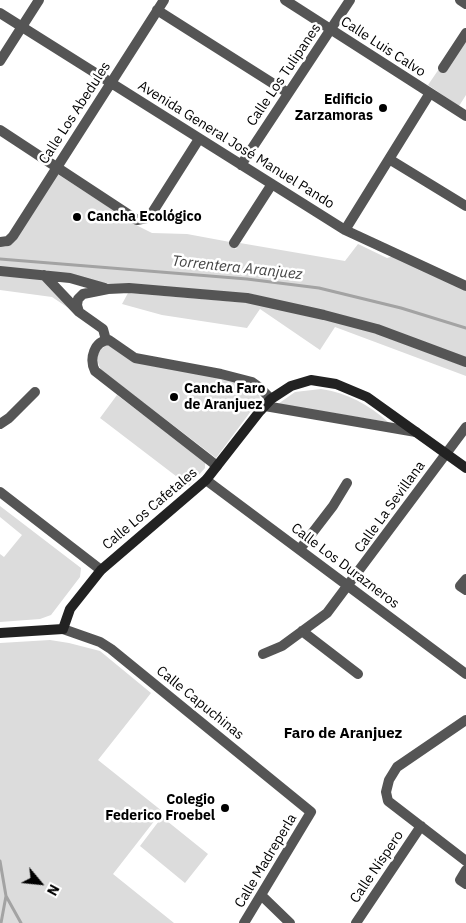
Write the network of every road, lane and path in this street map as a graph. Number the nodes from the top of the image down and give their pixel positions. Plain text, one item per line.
1 (39, 0) edge
2 (164, 0) edge
3 (285, 0) edge
4 (350, 0) edge
5 (460, 0) edge
6 (466, 4) edge
7 (157, 10) junction
8 (0, 13) edge
9 (22, 27) junction
10 (331, 29) junction
11 (466, 33) edge
12 (0, 61) edge
13 (443, 68) dead end
14 (111, 82) junction
15 (288, 93) junction
16 (430, 93) junction
17 (466, 116) edge
18 (0, 130) edge
19 (199, 139) junction
20 (390, 159) junction
21 (241, 165) junction
22 (56, 167) junction
23 (272, 184) junction
24 (466, 206) edge
25 (345, 230) junction
26 (4, 241) edge
27 (234, 243) dead end
28 (0, 271) edge
29 (44, 275) junction
30 (466, 286) edge
31 (108, 289) junction
32 (79, 312) junction
33 (106, 340) junction
34 (466, 362) edge
35 (35, 392) dead end
36 (268, 403) junction
37 (0, 424) edge
38 (466, 427) edge
39 (417, 432) junction
40 (447, 454) junction
41 (217, 466) junction
42 (466, 468) edge
43 (206, 480) junction
44 (347, 483) dead end
45 (0, 492) edge
46 (300, 549) junction
47 (101, 570) junction
48 (466, 579) edge
49 (349, 586) junction
50 (466, 590) edge
51 (63, 629) junction
52 (302, 631) junction
53 (0, 633) edge
54 (263, 654) dead end
55 (358, 674) dead end
56 (466, 674) edge
57 (466, 720) edge
58 (311, 812) joint
59 (421, 826) junction
60 (466, 861) edge
61 (466, 870) edge
62 (466, 884) edge
63 (261, 895) junction
64 (244, 923) edge
65 (290, 923) edge
66 (356, 923) edge

1 - 9 street
2 - 7 street, Calle Los Abedules
3 - 10 street, Calle Luis Calvo
4 - 10 street, Calle Los Tulipanes
5 - 6 street
7 - 14 street, Calle Los Abedules
7 - 15 street
8 - 9 street, Avenida General José Manuel Pando
9 - 12 street
9 - 14 street, Avenida General José Manuel Pando
10 - 15 street, Calle Los Tulipanes
10 - 16 street, Calle Luis Calvo
11 - 13 street
14 - 19 street, Avenida General José Manuel Pando
14 - 22 street, Calle Los Abedules
15 - 21 street, Calle Los Tulipanes
16 - 17 street, Calle Luis Calvo
16 - 20 street
18 - 22 street
19 - 21 street, Avenida General José Manuel Pando
19 - 22 street
20 - 24 street
20 - 25 street
21 - 23 street, Avenida General José Manuel Pando
22 - 26 street, Calle Los Abedules
23 - 25 street, Avenida General José Manuel Pando
23 - 27 street
25 - 30 street, Avenida General José Manuel Pando
28 - 29 street
29 - 31 street
29 - 32 street
31 - 32 street
31 - 34 street
32 - 33 street
33 - 36 street
33 - 41 street
35 - 37 street
36 - 39 street
36 - 39 main road, Calle Los Cafetales
36 - 41 main road, Calle Los Cafetales
38 - 40 street, Calle La Sevillana
39 - 40 main road, Calle Los Cafetales
40 - 42 main road, Calle Los Cafetales
40 - 49 street, Calle La Sevillana
41 - 43 main road, Calle Los Cafetales
43 - 46 street, Calle Los Durazneros
43 - 47 main road, Calle Los Cafetales
44 - 46 street
45 - 47 street
46 - 49 street, Calle Los Durazneros
47 - 51 main road, Calle Los Cafetales
48 - 50 street
49 - 52 street, Calle La Sevillana
49 - 56 street, Calle Los Durazneros
51 - 53 main road
51 - 58 street, Calle Capuchinas
52 - 54 street, Calle La Sevillana
52 - 55 street
57 - 59 street
58 - 63 street, Calle Madreperla
59 - 60 street
59 - 66 street, Calle Níspero
61 - 62 street
63 - 64 street, Calle Madreperla
63 - 65 street

